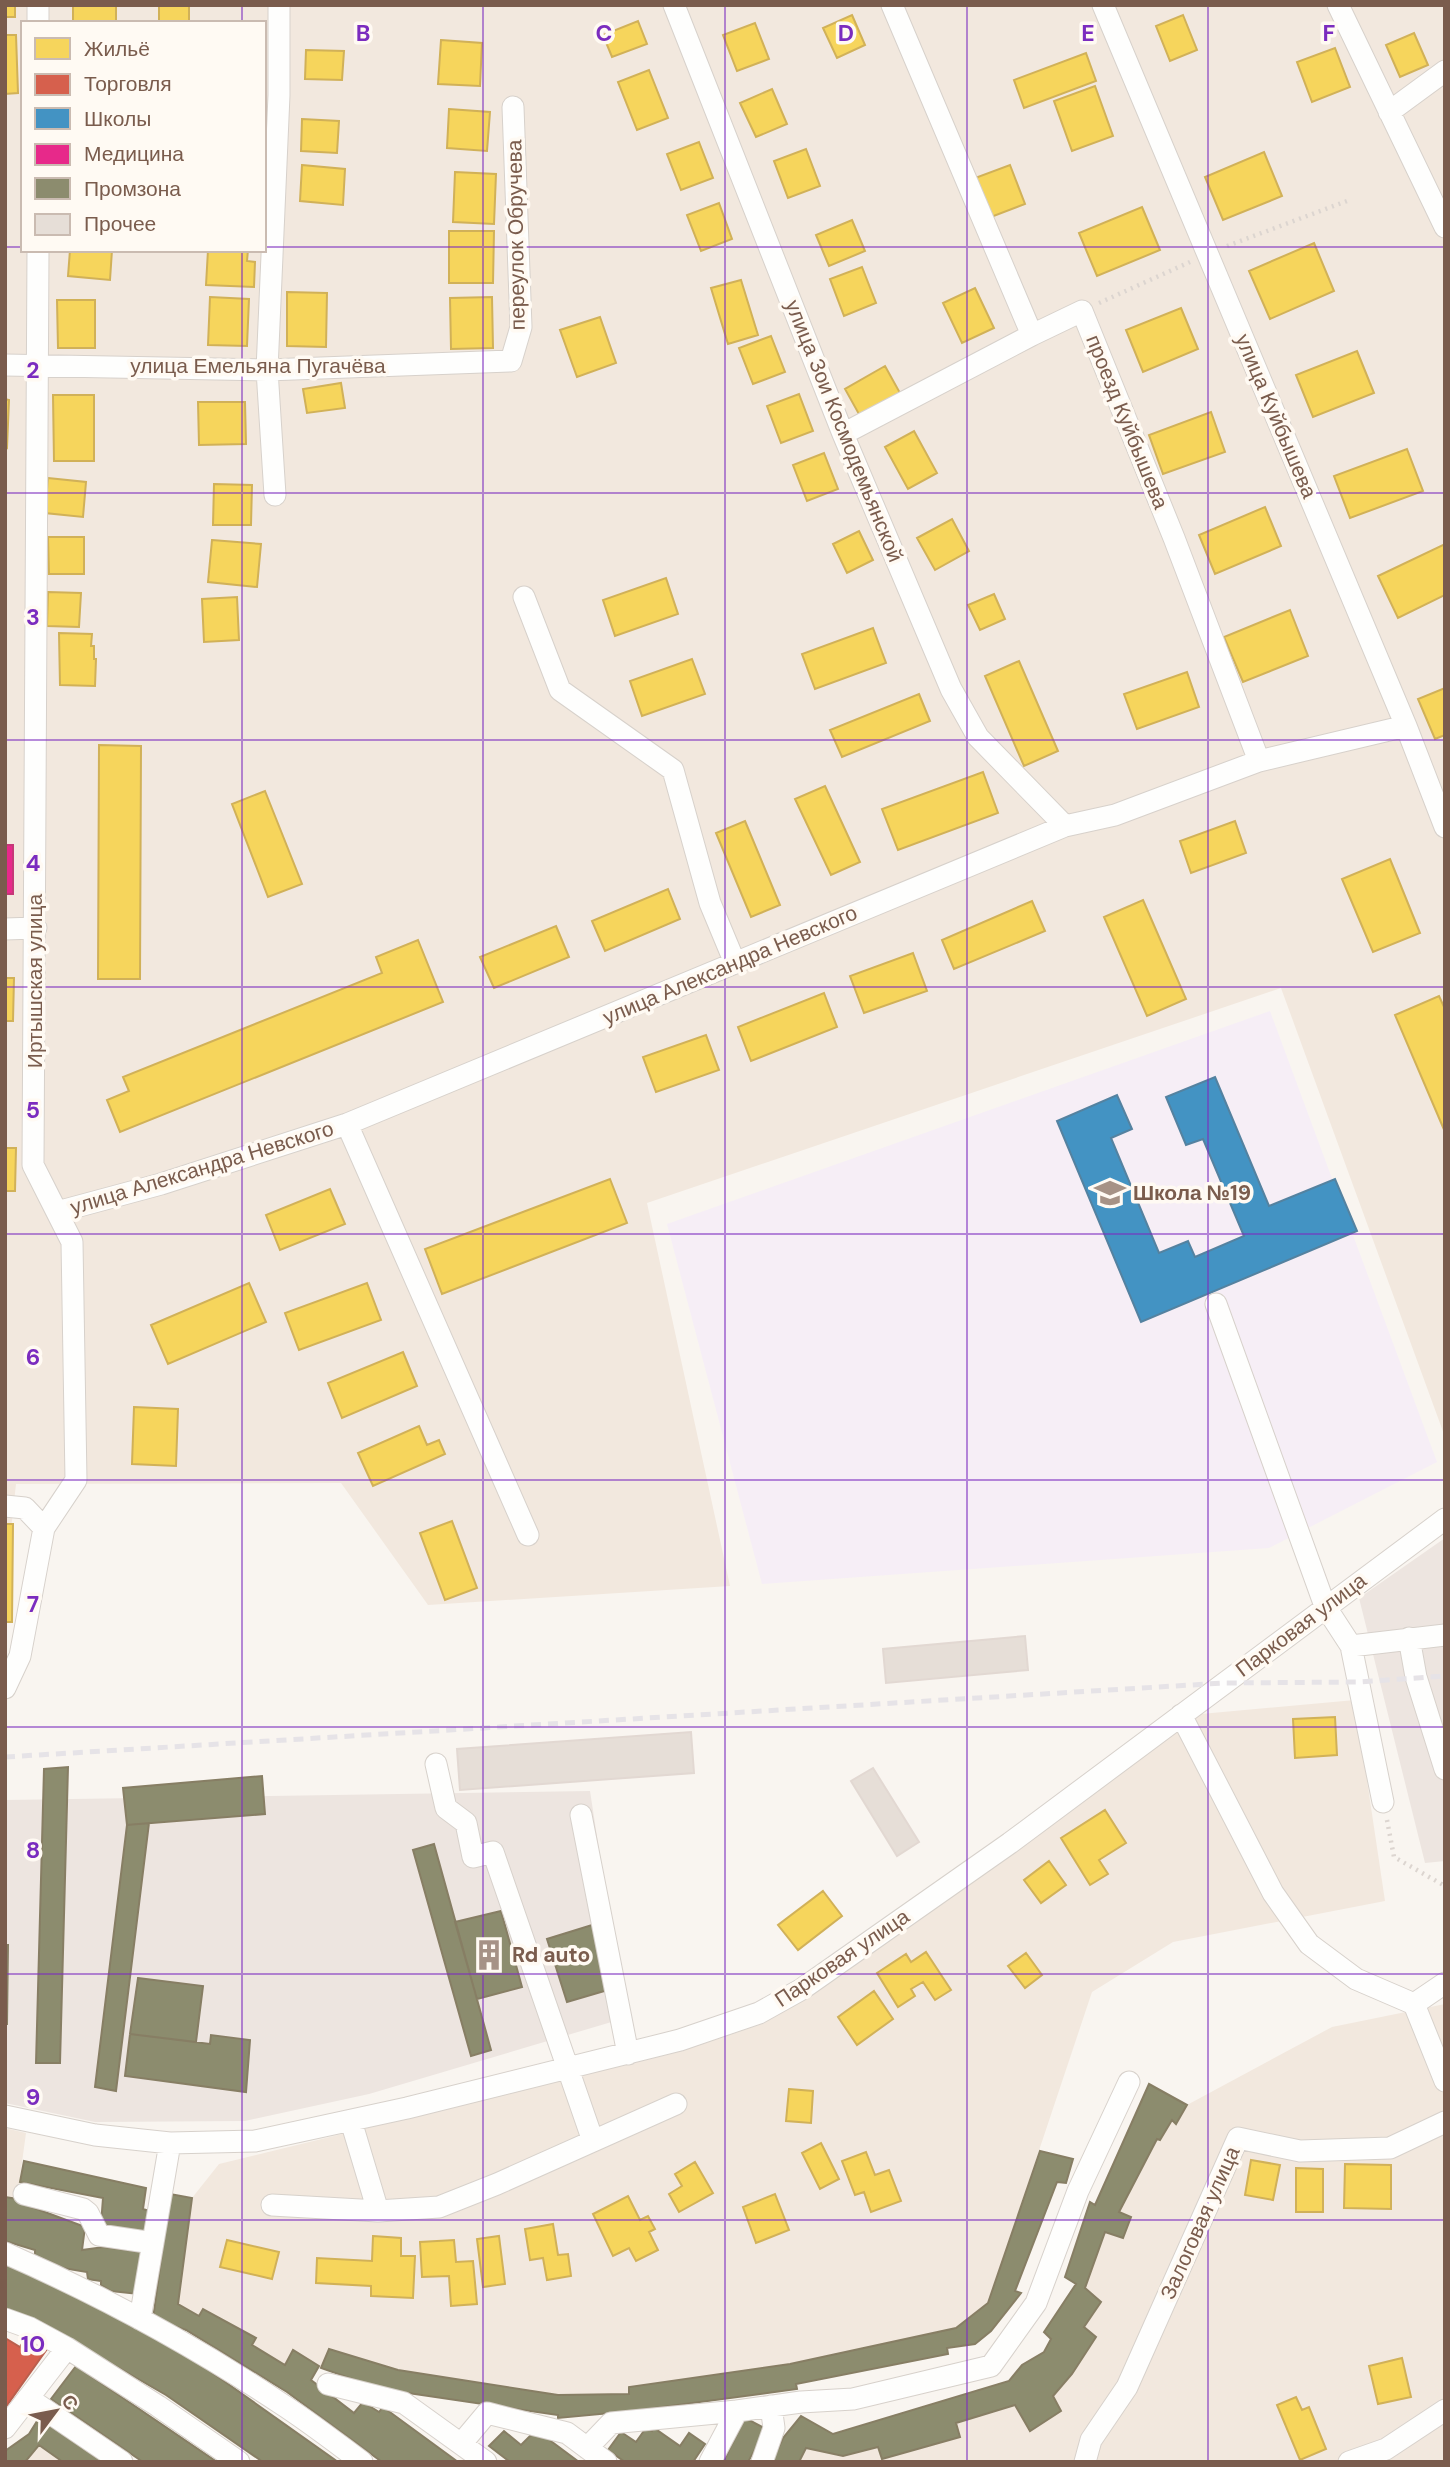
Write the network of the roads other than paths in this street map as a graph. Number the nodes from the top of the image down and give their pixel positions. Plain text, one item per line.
1 (279, 5) edge
2 (674, 5) edge
3 (892, 5) edge
4 (1103, 5) edge
5 (1338, 5) edge
6 (1445, 71) edge
7 (513, 107) dead end
8 (1389, 111) junction
9 (1445, 227) edge
10 (38, 252) edge
11 (1032, 335) junction
12 (511, 361) joint
13 (5, 365) edge
14 (38, 365) junction
15 (267, 370) junction
16 (843, 433) junction
17 (275, 495) dead end
18 (524, 597) dead end
19 (1406, 726) junction
20 (1259, 761) junction
21 (1436, 785) edge
22 (1065, 826) junction
23 (1445, 827) edge
24 (36, 928) junction
25 (5, 929) edge
26 (735, 963) junction
27 (347, 1124) junction
28 (57, 1212) junction
29 (1216, 1304) dead end
30 (5, 1506) edge
31 (1445, 1519) edge
32 (44, 1528) junction
33 (528, 1535) dead end
34 (1325, 1606) junction
35 (1445, 1635) edge
36 (1409, 1638) junction
37 (1352, 1646) junction
38 (5, 1688) edge
39 (1181, 1715) junction
40 (436, 1764) dead end
41 (1445, 1769) edge
42 (1383, 1801) road end
43 (581, 1815) dead end
44 (1445, 1983) edge
45 (1414, 2004) junction
46 (628, 2054) junction
47 (568, 2069) junction
48 (1445, 2081) edge
49 (1129, 2082) dead end
50 (676, 2104) dead end
51 (5, 2116) edge
52 (351, 2120) junction
53 (1445, 2122) edge
54 (593, 2141) junction
55 (170, 2143) junction
56 (24, 2194) dead end
57 (272, 2205) dead end
58 (378, 2211) junction
59 (153, 2243) junction
60 (5, 2253) edge
61 (5, 2319) edge
62 (140, 2319) junction
63 (67, 2348) junction
64 (328, 2384) dead end
65 (28, 2398) junction
66 (771, 2406) junction
67 (1445, 2410) edge
68 (737, 2411) junction
69 (5, 2428) edge
70 (461, 2444) junction
71 (587, 2448) junction
72 (122, 2462) edge
73 (239, 2462) edge
74 (362, 2462) edge
75 (486, 2462) edge
76 (606, 2462) edge
77 (709, 2462) edge
78 (762, 2462) edge
79 (1085, 2462) edge
80 (1349, 2462) edge

1 - 15 street
2 - 16 street, улица Зои Космодемьянской
3 - 11 street
4 - 19 street, улица Куйбышева
5 - 8 street
6 - 8 street
7 - 12 street, переулок Обручева
8 - 9 street
10 - 14 street, Иртышская улица
11 - 16 street
11 - 20 street, проезд Куйбышева
12 - 15 street, улица Емельяна Пугачёва
13 - 14 street, улица Емельяна Пугачёва
14 - 15 street, улица Емельяна Пугачёва
14 - 24 street, Иртышская улица
15 - 17 street
16 - 22 street, улица Зои Космодемьянской
18 - 26 street
19 - 20 street, улица Александра Невского
19 - 21 street, улица Куйбышева
20 - 22 street, улица Александра Невского
21 - 23 street, улица Куйбышева
22 - 26 street, улица Александра Невского
24 - 25 street
24 - 28 street, Иртышская улица
26 - 27 street, улица Александра Невского
27 - 28 street, улица Александра Невского
27 - 33 street
28 - 32 street, Иртышская улица
29 - 34 street
30 - 32 street
31 - 34 street, Парковая улица
32 - 38 street, Иртышская улица
34 - 37 street
34 - 39 street, Парковая улица
35 - 36 street
36 - 37 street
36 - 41 street
37 - 42 street
39 - 45 street
39 - 46 street, Парковая улица
40 - 47 street
43 - 46 street
44 - 45 street
45 - 48 street
46 - 47 street, Парковая улица
47 - 52 street, Парковая улица
47 - 54 street
49 - 66 street
50 - 54 street
51 - 55 street, Парковая улица
52 - 55 street, Парковая улица
52 - 58 street
53 - 79 street, Залоговая улица
54 - 58 street
55 - 59 street
56 - 59 street
57 - 58 street
59 - 62 street
60 - 62 street
61 - 63 street
62 - 74 street
63 - 65 street
63 - 73 street
64 - 70 street
65 - 69 street
65 - 72 street
66 - 68 street
66 - 78 street
67 - 80 street
68 - 71 street
68 - 77 street
70 - 71 street
70 - 75 street
71 - 76 street

